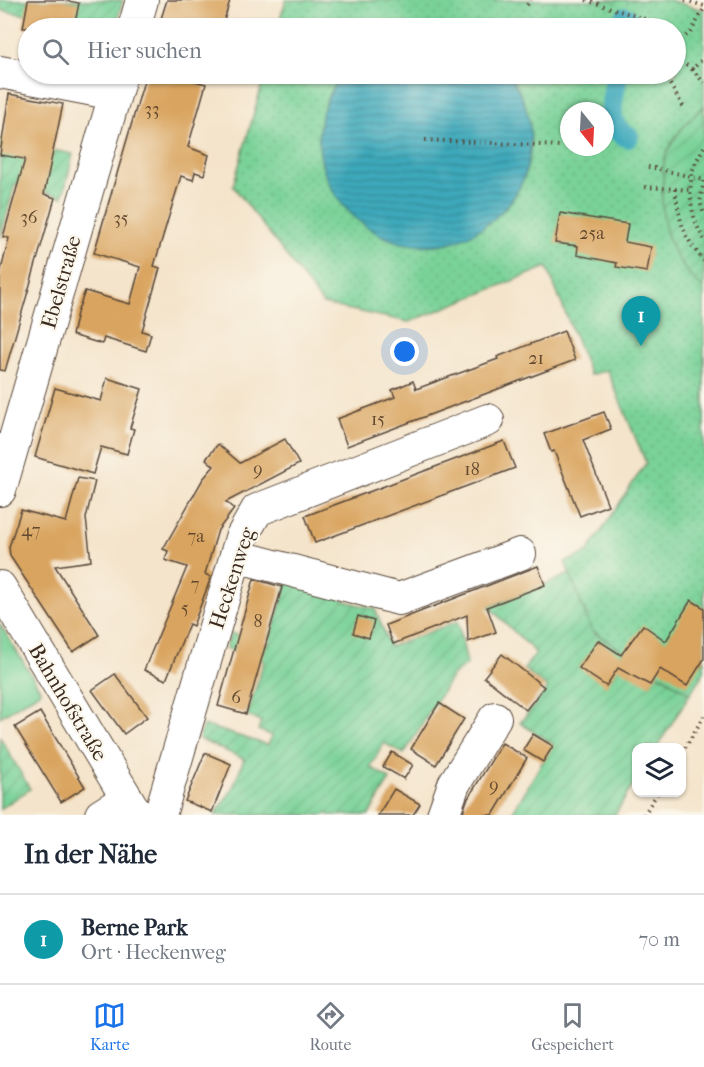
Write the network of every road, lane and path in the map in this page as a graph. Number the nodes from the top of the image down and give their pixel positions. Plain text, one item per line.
1 (142, 0) edge
2 (531, 0) edge
3 (586, 0) edge
4 (685, 0) edge
5 (527, 5) dead end
6 (704, 6) edge
7 (704, 12) edge
8 (137, 18) edge
9 (642, 18) edge
10 (686, 35) edge
11 (704, 58) edge
12 (686, 65) edge
13 (692, 69) junction
14 (0, 72) edge
15 (18, 74) edge
16 (704, 83) edge
17 (118, 84) edge
18 (670, 84) edge
19 (684, 108) dead end
20 (425, 140) dead end
21 (560, 146) edge
22 (704, 147) edge
23 (648, 167) dead end
24 (704, 180) edge
25 (645, 187) dead end
26 (675, 189) junction
27 (691, 190) junction
28 (704, 214) edge
29 (704, 239) edge
30 (704, 261) edge
31 (12, 407) edge
32 (488, 420) dead end
33 (0, 490) edge
34 (520, 554) dead end
35 (236, 556) junction
36 (0, 587) edge
37 (704, 716) edge
38 (495, 718) dead end
39 (686, 745) edge
40 (655, 797) edge
41 (132, 807) edge
42 (101, 815) edge
43 (160, 815) edge
44 (443, 815) edge
45 (644, 815) edge

1 - 8 street
2 - 5 path
3 - 9 path
4 - 6 path
7 - 10 path
11 - 13 path
12 - 13 path
13 - 16 path
14 - 15 street
17 - 31 street, Ebelstraße
18 - 19 path
20 - 21 path
22 - 27 path
23 - 24 path, bridge
24 - 28 path
25 - 26 path
26 - 27 path
26 - 30 path
27 - 29 path
31 - 33 street, Ebelstraße
32 - 35 street, Heckenweg
34 - 35 street
35 - 43 street, Heckenweg
36 - 41 street, Bahnhofstraße
37 - 39 path
38 - 44 street
40 - 45 path
41 - 42 street

